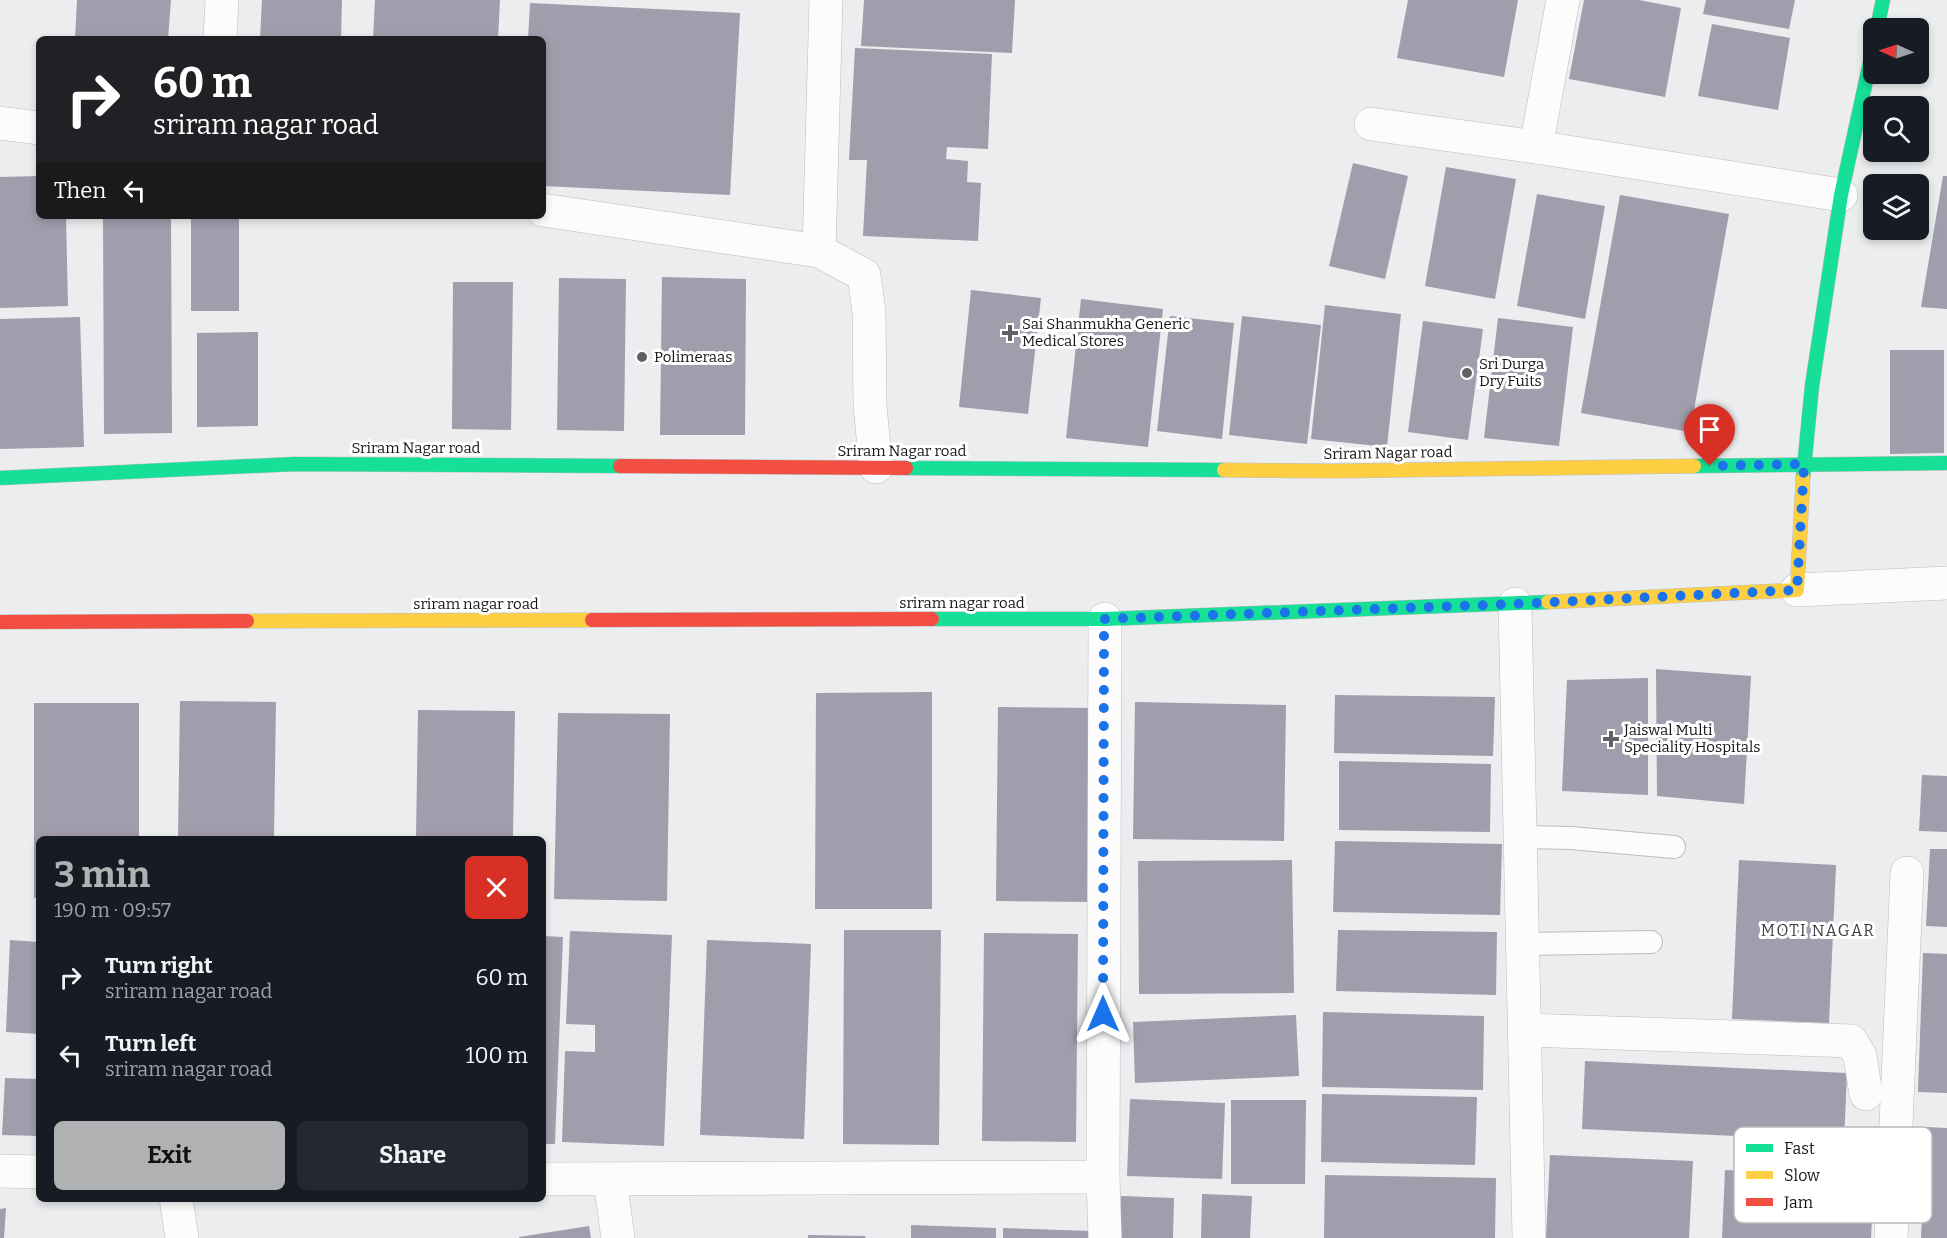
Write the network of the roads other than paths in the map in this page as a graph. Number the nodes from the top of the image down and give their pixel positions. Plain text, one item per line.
1 (222, 0) edge
2 (826, 0) edge
3 (1563, 0) edge
4 (1883, 0) edge
5 (1879, 18) edge
6 (220, 36) edge
7 (1865, 84) edge
8 (0, 123) edge
9 (1371, 124) dead end
10 (36, 128) edge
11 (1536, 147) junction
12 (1841, 195) junction
13 (546, 210) edge
14 (819, 251) junction
15 (1947, 463) edge
16 (1804, 464) junction
17 (876, 467) junction
18 (0, 478) edge
19 (1947, 583) edge
20 (1797, 590) junction
21 (1515, 604) junction
22 (1104, 619) junction
23 (0, 622) edge
24 (1521, 837) junction
25 (1674, 847) dead end
26 (1907, 873) dead end
27 (1651, 942) dead end
28 (1523, 944) junction
29 (1525, 1030) junction
30 (1866, 1094) dead end
31 (1896, 1127) edge
32 (0, 1171) edge
33 (36, 1172) edge
34 (1103, 1177) junction
35 (546, 1179) edge
36 (610, 1180) junction
37 (177, 1202) edge
38 (1892, 1223) edge
39 (182, 1238) edge
40 (618, 1238) edge
41 (1105, 1238) edge
42 (1529, 1238) edge
43 (1891, 1238) edge

1 - 6 street
2 - 14 street
3 - 11 street
4 - 5 main road
7 - 12 main road
8 - 10 street
9 - 11 street
11 - 12 street
12 - 16 main road
13 - 14 street
14 - 17 street
15 - 16 main road, Sriram Nagar road
16 - 17 main road, Sriram Nagar road
16 - 20 main road
17 - 18 main road, Sriram Nagar road
19 - 20 street
20 - 21 main road, sriram nagar road
21 - 22 main road, sriram nagar road
21 - 24 street
22 - 23 main road, sriram nagar road
22 - 34 street
24 - 25 lane
24 - 28 street
26 - 31 street
27 - 28 lane
28 - 29 street
29 - 30 street
29 - 42 street
32 - 33 street
34 - 36 street
34 - 41 street
35 - 36 street
36 - 40 street
37 - 39 street
38 - 43 street

